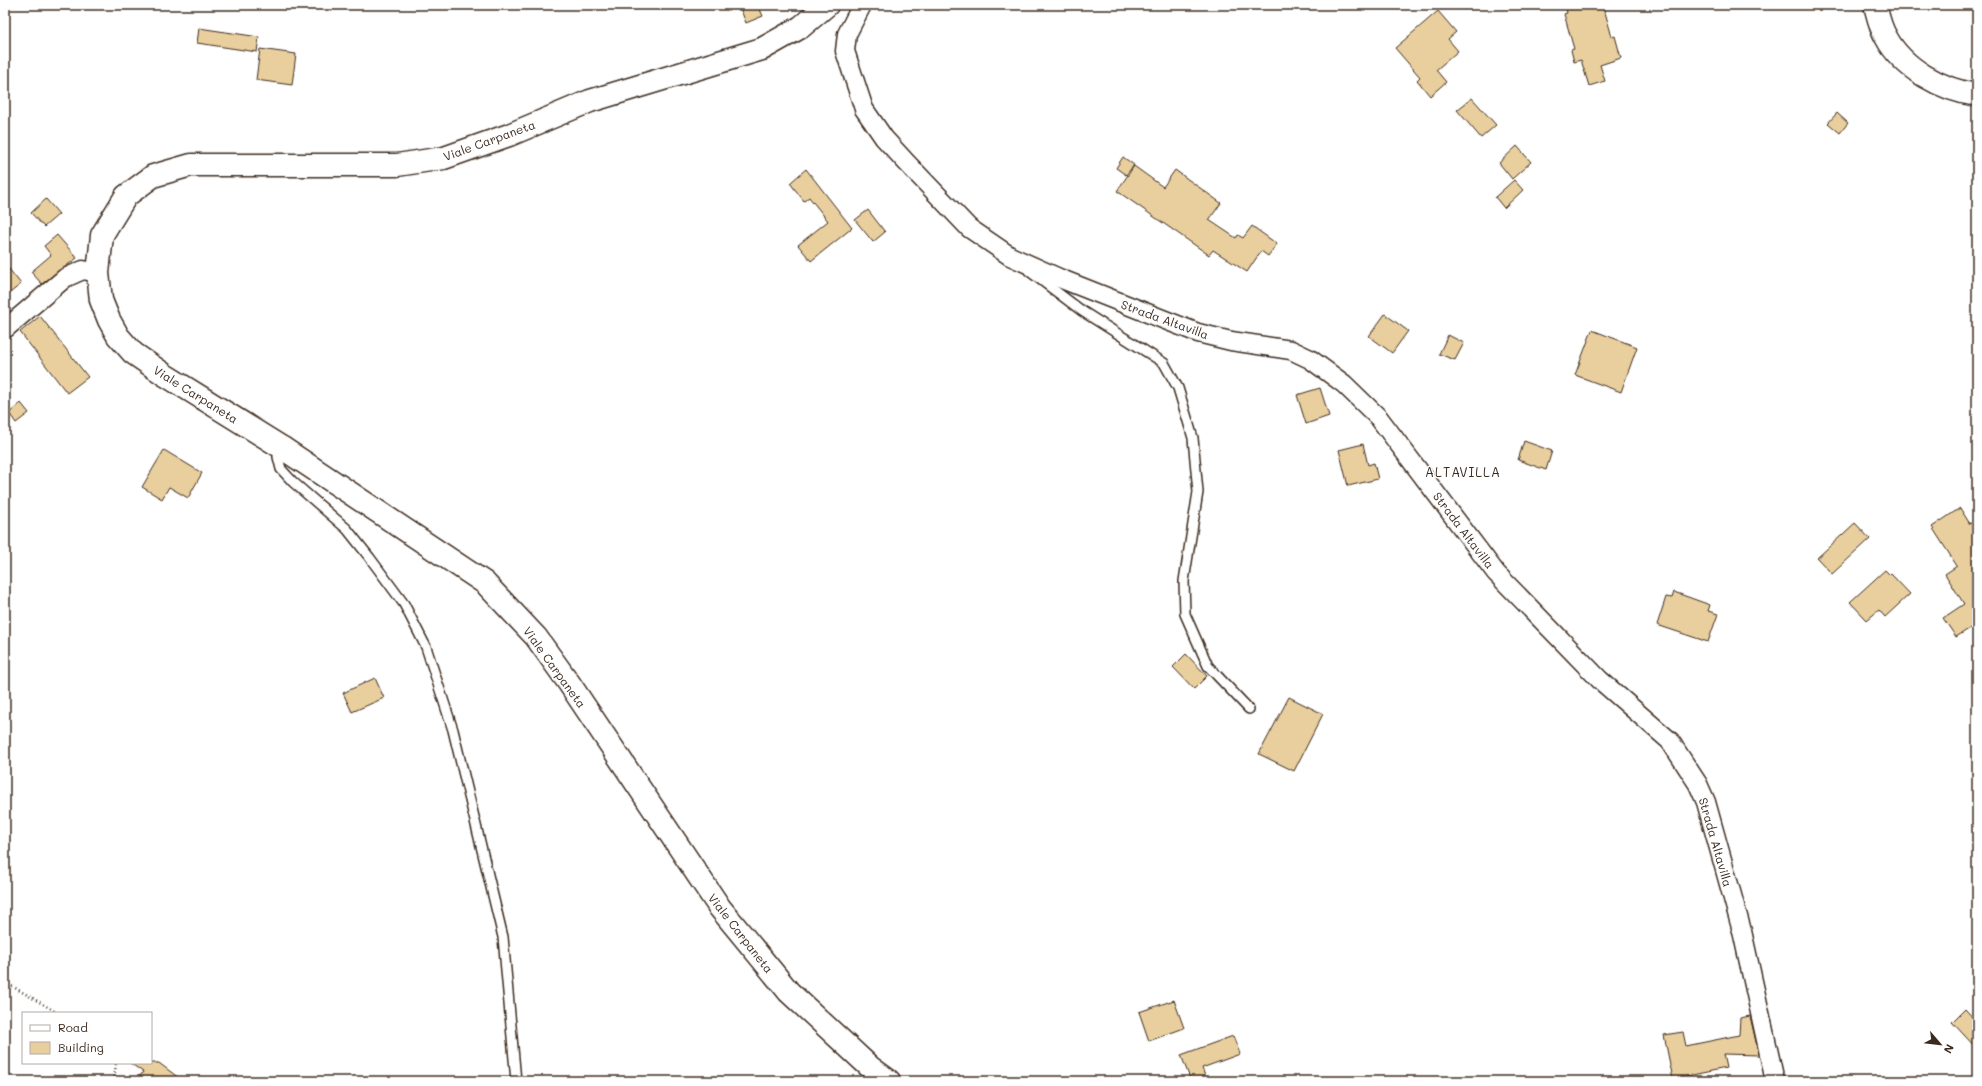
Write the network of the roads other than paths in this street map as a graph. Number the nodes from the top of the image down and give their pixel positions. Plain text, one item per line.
1 (827, 5) edge
2 (862, 5) edge
3 (1875, 5) edge
4 (1977, 95) edge
5 (1020, 260) junction
6 (98, 273) junction
7 (5, 330) edge
8 (281, 447) junction
9 (1249, 709) dead end
10 (516, 1081) edge
11 (889, 1081) edge
12 (1775, 1081) edge

1 - 6 main road, Viale Carpaneta
2 - 5 street, Strada Altavilla
3 - 4 main road
5 - 9 lane
5 - 12 street, Strada Altavilla
6 - 7 street
6 - 8 main road, Viale Carpaneta
8 - 10 lane
8 - 11 main road, Viale Carpaneta

